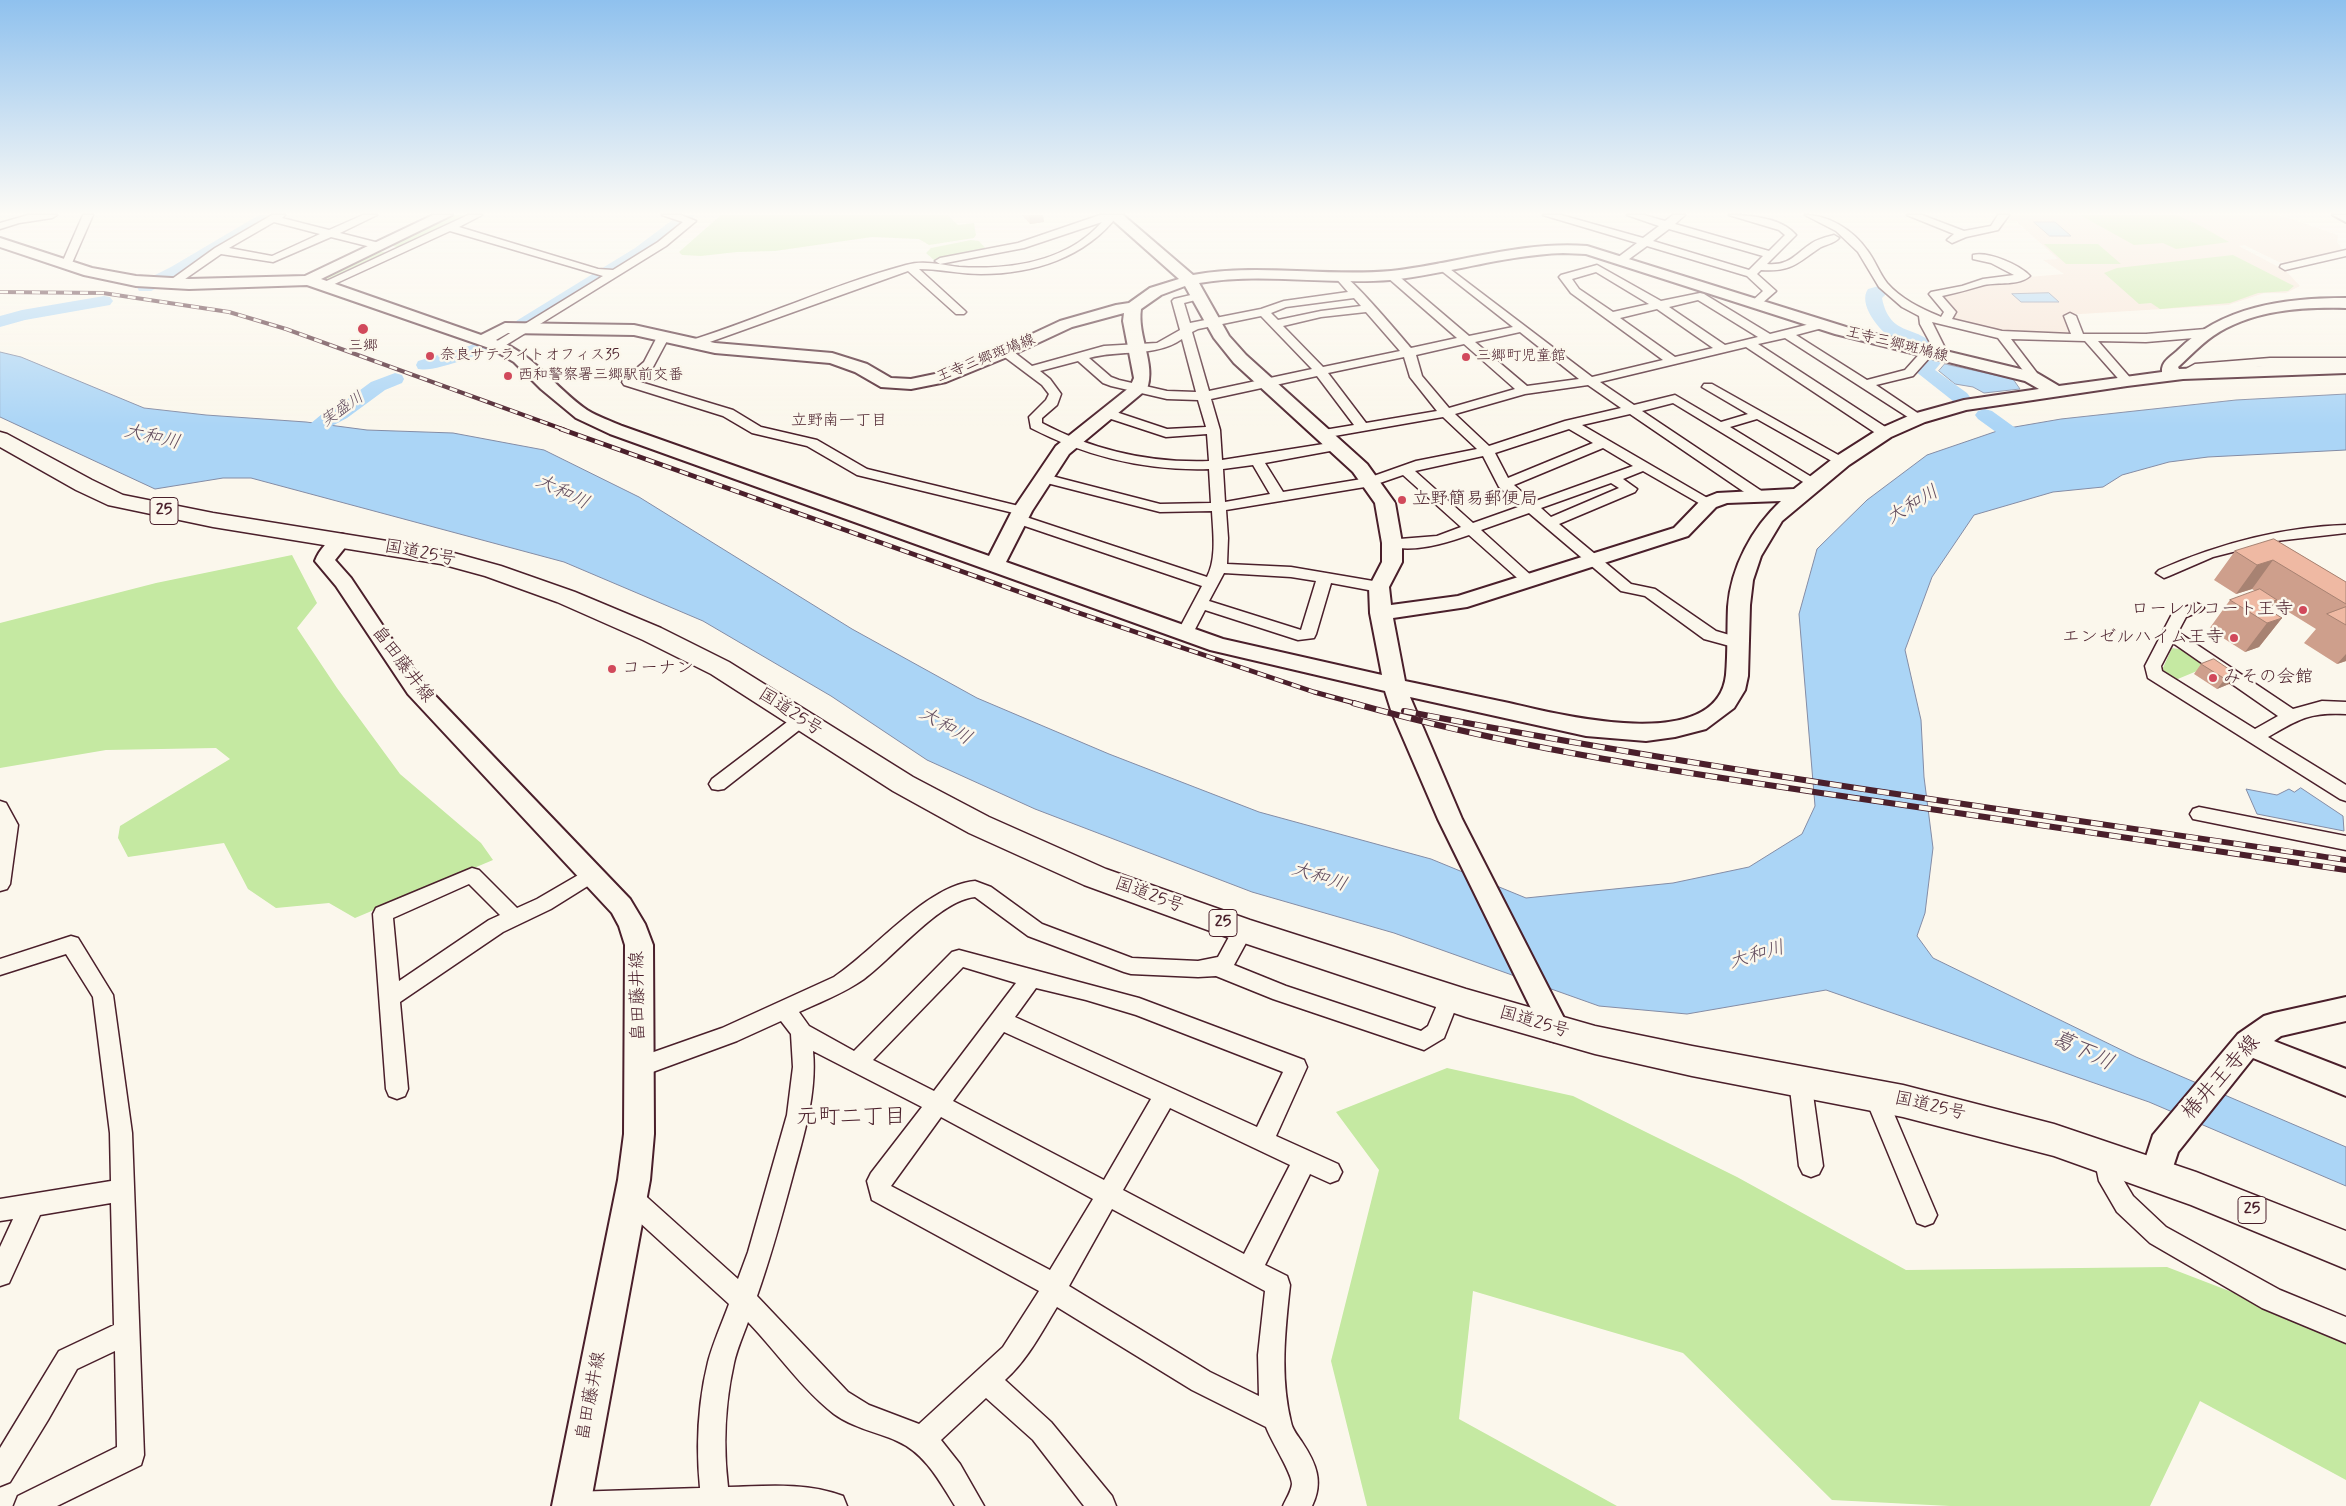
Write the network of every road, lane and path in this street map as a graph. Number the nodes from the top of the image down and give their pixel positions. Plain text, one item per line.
1 (325, 285) edge
2 (583, 285) edge
3 (583, 285) edge
4 (853, 285) edge
5 (930, 285) edge
6 (1191, 285) edge
7 (1205, 285) edge
8 (1349, 285) edge
9 (1403, 285) edge
10 (1467, 285) edge
11 (1571, 285) edge
12 (1626, 285) edge
13 (1700, 285) edge
14 (1766, 285) edge
15 (1883, 285) edge
16 (1974, 285) edge
17 (1194, 288) junction
18 (1358, 294) junction
19 (1756, 303) junction
20 (2346, 303) edge
21 (1659, 305) junction
22 (1134, 308) junction
23 (1370, 308) junction
24 (960, 312) dead end
25 (1264, 312) junction
26 (1612, 316) junction
27 (1925, 316) junction
28 (2070, 316) dead end
29 (1945, 321) junction
30 (1213, 322) junction
31 (1275, 324) junction
32 (1822, 325) junction
33 (1523, 328) junction
34 (1186, 330) junction
35 (2206, 333) junction
36 (1787, 334) junction
37 (2002, 334) junction
38 (503, 335) junction
39 (663, 337) junction
40 (1768, 338) junction
41 (2084, 338) junction
42 (1466, 339) junction
43 (1747, 342) junction
44 (693, 344) junction
45 (1722, 348) junction
46 (1137, 349) junction
47 (1006, 352) junction
48 (1409, 353) junction
49 (1935, 354) junction
50 (1080, 356) junction
51 (1672, 360) junction
52 (2346, 362) edge
53 (2346, 368) edge
54 (1030, 370) junction
55 (1320, 371) junction
56 (2179, 375) junction
57 (2031, 377) junction
58 (1590, 381) junction
59 (2127, 381) junction
60 (1267, 384) junction
61 (1865, 384) junction
62 (1708, 387) dead end
63 (1138, 389) junction
64 (1524, 390) junction
65 (2056, 391) junction
66 (1205, 396) junction
67 (1629, 409) junction
68 (1446, 412) junction
69 (1107, 413) junction
70 (1759, 415) junction
71 (1919, 418) junction
72 (1570, 424) junction
73 (1719, 426) junction
74 (1362, 427) junction
75 (1213, 430) junction
76 (1885, 433) junction
77 (0, 438) edge
78 (1329, 440) junction
79 (1071, 441) junction
80 (1604, 443) junction
81 (1486, 451) junction
82 (1256, 459) junction
83 (1842, 461) junction
84 (1217, 465) junction
85 (1645, 466) junction
86 (1406, 470) junction
87 (1044, 478) junction
88 (1612, 478) junction
89 (1371, 482) junction
90 (1504, 484) junction
91 (1806, 490) junction
92 (1758, 495) junction
93 (1279, 497) junction
94 (1709, 503) junction
95 (1218, 507) junction
96 (1529, 507) junction
97 (1020, 515) junction
98 (1548, 523) junction
99 (2273, 529) dead end
100 (2346, 529) edge
101 (1470, 530) junction
102 (2325, 530) junction
103 (342, 540) junction
104 (1392, 543) junction
105 (1594, 561) junction
106 (995, 564) junction
107 (1219, 568) junction
108 (2164, 573) dead end
109 (1325, 577) junction
110 (1529, 581) junction
111 (1210, 583) junction
112 (1380, 587) junction
113 (1201, 604) junction
114 (2196, 608) dead end
115 (1381, 613) junction
116 (1185, 633) junction
117 (2170, 634) junction
118 (1737, 643) junction
119 (1395, 686) junction
120 (2346, 708) edge
121 (2291, 716) junction
122 (802, 720) junction
123 (2255, 737) junction
124 (718, 784) dead end
125 (2346, 794) edge
126 (0, 808) edge
127 (2199, 814) dead end
128 (2346, 843) edge
129 (592, 874) junction
130 (0, 884) edge
131 (514, 918) junction
132 (1243, 930) junction
133 (0, 967) edge
134 (1217, 967) junction
135 (1032, 978) junction
136 (1450, 997) junction
137 (390, 998) junction
138 (2346, 1009) edge
139 (785, 1010) junction
140 (1000, 1020) junction
141 (1556, 1030) junction
142 (801, 1032) junction
143 (2248, 1043) junction
144 (857, 1062) junction
145 (639, 1067) junction
146 (1800, 1080) junction
147 (2346, 1083) edge
148 (397, 1089) dead end
149 (1166, 1095) junction
150 (1875, 1095) junction
151 (937, 1104) junction
152 (1263, 1140) junction
153 (2105, 1158) junction
154 (1304, 1160) junction
155 (2160, 1160) junction
156 (1811, 1166) dead end
157 (1330, 1172) dead end
158 (121, 1190) junction
159 (1108, 1194) junction
160 (631, 1198) junction
161 (32, 1205) junction
162 (0, 1210) edge
163 (1925, 1215) dead end
164 (2346, 1250) edge
165 (1249, 1270) junction
166 (0, 1274) edge
167 (1054, 1288) junction
168 (743, 1301) junction
169 (2346, 1330) edge
170 (127, 1332) junction
171 (986, 1380) junction
172 (1277, 1419) junction
173 (921, 1440) junction
174 (0, 1472) edge
175 (716, 1503) edge
176 (28, 1506) edge
177 (571, 1506) edge
178 (833, 1506) edge
179 (970, 1506) edge
180 (1102, 1506) edge
181 (1296, 1506) edge

1 - 38 street, 王寺三郷斑鳩線
2 - 38 street
3 - 38 street
4 - 44 street
5 - 24 street
6 - 17 street
7 - 17 street, 王寺三郷斑鳩線
8 - 18 street
9 - 42 street
10 - 33 street
11 - 26 street
12 - 21 street
13 - 19 street, 王寺三郷斑鳩線
14 - 19 street
15 - 27 street
16 - 29 street
17 - 22 street, 王寺三郷斑鳩線
17 - 30 street
17 - 34 street
18 - 23 street
18 - 25 street
19 - 32 street, 王寺三郷斑鳩線
20 - 35 street
21 - 26 street
21 - 40 street
21 - 45 street
22 - 46 street
22 - 47 street, 王寺三郷斑鳩線
23 - 31 street
23 - 48 street
25 - 30 street
25 - 31 street
26 - 51 street
27 - 29 street
27 - 49 street
28 - 41 street
29 - 37 street
30 - 34 street
30 - 60 street
31 - 55 street
32 - 36 street
32 - 49 street, 王寺三郷斑鳩線
33 - 42 street
33 - 58 street
34 - 46 street
34 - 66 street
35 - 41 street
35 - 56 street
36 - 40 street
36 - 61 street
37 - 41 street
37 - 57 street
38 - 39 street, 王寺三郷斑鳩線
38 - 106 street
39 - 44 street, 王寺三郷斑鳩線
39 - 97 street
40 - 43 street
41 - 59 street
42 - 48 street
42 - 64 street
43 - 45 street
43 - 76 street
44 - 47 street, 王寺三郷斑鳩線
45 - 51 street
46 - 50 street
46 - 63 street
47 - 54 street
48 - 55 street
48 - 68 street
49 - 57 street, 王寺三郷斑鳩線
49 - 61 street
50 - 54 street
50 - 63 street
51 - 58 street
52 - 56 street
53 - 56 street
54 - 79 street
55 - 60 street
55 - 74 street
56 - 59 street
57 - 65 street, 王寺三郷斑鳩線
58 - 64 street
58 - 67 street
59 - 65 street
60 - 66 street
60 - 78 street
61 - 71 street
62 - 70 street
63 - 66 street
63 - 69 street
64 - 68 street
65 - 71 street
66 - 75 street
67 - 72 street
67 - 73 street
67 - 92 street
68 - 74 street
68 - 81 street
69 - 75 street
69 - 79 street
70 - 73 street
70 - 83 street
71 - 76 street
72 - 80 street
72 - 81 street
73 - 91 street
74 - 78 street
75 - 84 street
76 - 83 street
77 - 103 highway, 国道25号 / 25
78 - 82 street
78 - 89 street
79 - 84 street
79 - 87 street
80 - 85 street
80 - 90 street
81 - 86 street
81 - 90 street
82 - 84 street
82 - 93 street
83 - 91 street
84 - 95 street
85 - 88 street
85 - 94 street
86 - 89 street
86 - 101 street
87 - 95 street
87 - 97 street
88 - 96 street
88 - 98 street
89 - 93 street
89 - 104 street
90 - 96 street
91 - 92 street
91 - 118 street
92 - 94 street
93 - 95 street
94 - 105 street
95 - 107 street
96 - 98 street
96 - 101 street
97 - 106 street
97 - 111 street
98 - 105 street
99 - 102 street
100 - 102 street
101 - 104 street
101 - 110 street
102 - 108 street
103 - 122 highway, 国道25号 / 25
103 - 129 street, 畠田藤井線
104 - 112 street
105 - 110 street
105 - 118 street
106 - 116 street
107 - 109 street
107 - 111 street
109 - 112 street
109 - 113 street
110 - 115 street
111 - 113 street
112 - 115 street
113 - 116 street
114 - 117 street
115 - 119 street
116 - 119 street
117 - 121 street
117 - 123 street
118 - 119 street
119 - 141 street
120 - 121 street
121 - 123 street
122 - 124 street
122 - 132 highway, 国道25号 / 25
123 - 125 street
126 - 130 street
127 - 128 street
129 - 131 street
129 - 145 street, 畠田藤井線
131 - 137 street
131 - 137 street
132 - 134 street
132 - 136 highway, 国道25号 / 25
133 - 158 street
134 - 136 street
134 - 139 street
135 - 140 street
135 - 144 street
135 - 152 street
136 - 141 highway, 国道25号 / 25
137 - 148 street
138 - 143 street, 椿井王寺線
139 - 142 street
139 - 145 street
140 - 149 street
140 - 151 street
141 - 146 highway, 国道25号 / 25
142 - 144 street
142 - 168 street
143 - 147 street
143 - 155 street, 椿井王寺線
144 - 151 street
145 - 160 street, 畠田藤井線
146 - 150 highway, 国道25号 / 25
146 - 156 street
149 - 152 street
149 - 159 street
150 - 153 highway, 国道25号 / 25
150 - 163 street
151 - 159 street
151 - 167 street
152 - 154 street
153 - 155 highway, 国道25号 / 25
153 - 169 street
154 - 157 street
154 - 165 street
155 - 164 highway, 国道25号 / 25
158 - 161 street
158 - 170 street
159 - 165 street
159 - 167 street
160 - 168 street
160 - 177 street, 畠田藤井線
161 - 162 street
161 - 166 street
165 - 172 street
167 - 171 street
167 - 172 street
168 - 173 street
168 - 175 street
170 - 174 street
170 - 176 street
171 - 173 street
171 - 180 street
172 - 181 street
173 - 179 street
175 - 177 street
175 - 178 street

